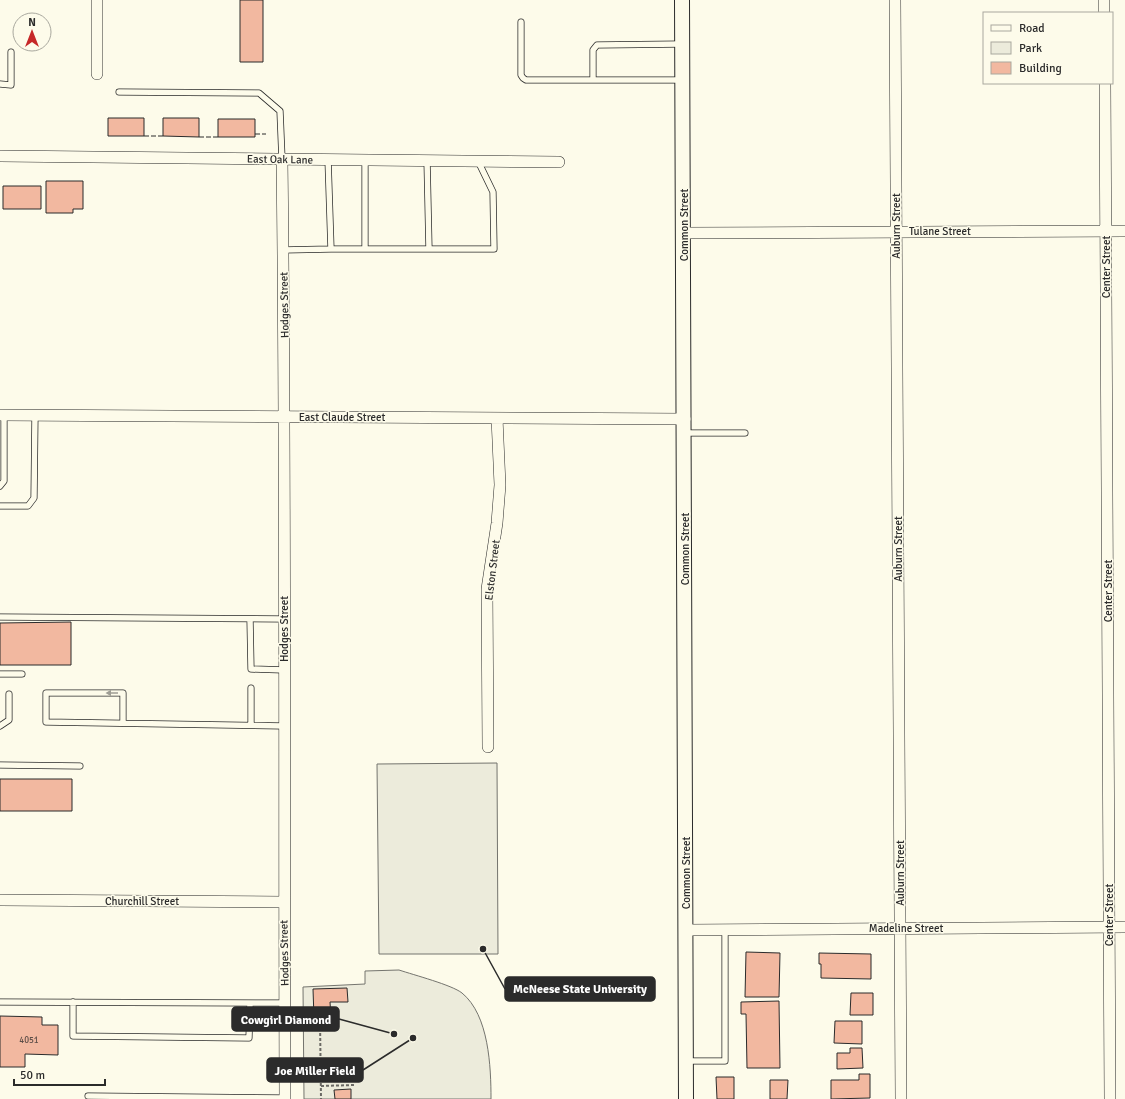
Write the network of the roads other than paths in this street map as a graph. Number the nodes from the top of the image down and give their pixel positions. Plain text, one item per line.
1 (96, 0) edge
2 (682, 0) edge
3 (895, 0) edge
4 (1104, 0) edge
5 (1104, 12) edge
6 (521, 22) dead end
7 (682, 44) junction
8 (10, 52) dead end
9 (97, 74) dead end
10 (592, 80) junction
11 (682, 80) junction
12 (0, 84) edge
13 (1105, 84) edge
14 (119, 92) dead end
15 (0, 156) edge
16 (282, 159) junction
17 (328, 159) junction
18 (364, 160) junction
19 (428, 160) junction
20 (478, 161) junction
21 (559, 162) dead end
22 (896, 231) junction
23 (1106, 231) junction
24 (1125, 231) edge
25 (684, 233) junction
26 (331, 249) junction
27 (364, 249) junction
28 (429, 249) junction
29 (283, 250) junction
30 (2, 415) edge
31 (35, 415) junction
32 (285, 416) junction
33 (497, 418) junction
34 (685, 419) junction
35 (685, 433) junction
36 (745, 433) dead end
37 (2, 439) edge
38 (0, 486) edge
39 (0, 506) edge
40 (0, 618) edge
41 (250, 619) junction
42 (284, 619) junction
43 (284, 670) junction
44 (0, 674) edge
45 (22, 674) dead end
46 (251, 688) dead end
47 (9, 694) dead end
48 (123, 722) junction
49 (251, 724) junction
50 (0, 726) edge
51 (284, 726) junction
52 (488, 746) dead end
53 (0, 766) edge
54 (80, 766) dead end
55 (0, 900) edge
56 (284, 902) junction
57 (1109, 927) junction
58 (1125, 927) edge
59 (900, 928) junction
60 (686, 930) junction
61 (725, 930) junction
62 (0, 1002) edge
63 (74, 1002) junction
64 (250, 1003) junction
65 (285, 1003) junction
66 (686, 1061) junction
67 (88, 1096) dead end
68 (285, 1098) edge
69 (686, 1099) edge
70 (900, 1099) edge
71 (1110, 1099) edge

1 - 9 street
2 - 7 street, Common Street
3 - 22 street, Auburn Street
4 - 5 street
6 - 10 lane
7 - 10 lane
7 - 11 street, Common Street
8 - 12 lane
10 - 11 lane
11 - 25 street, Common Street
13 - 23 street, Center Street
14 - 16 lane
15 - 16 street, East Oak Lane
16 - 17 street, East Oak Lane
16 - 29 street, Hodges Street
17 - 18 street, East Oak Lane
17 - 26 lane
18 - 19 street, East Oak Lane
18 - 27 lane
19 - 20 street, East Oak Lane
19 - 28 lane
20 - 21 street, East Oak Lane
20 - 28 lane
22 - 23 street, Tulane Street
22 - 25 street, Tulane Street
22 - 59 street, Auburn Street
23 - 24 street, Tulane Street
23 - 57 street, Center Street
25 - 34 street, Common Street
26 - 27 lane
26 - 29 lane
27 - 28 lane
29 - 32 street, Hodges Street
30 - 31 street, East Claude Street
30 - 37 lane
31 - 32 street, East Claude Street
31 - 39 lane
32 - 33 street, East Claude Street
32 - 42 street, Hodges Street
33 - 34 street, East Claude Street
33 - 52 street, Elston Street
34 - 35 street, Common Street
35 - 36 lane
35 - 60 street, Common Street
37 - 38 lane
40 - 41 lane
41 - 42 lane
41 - 43 lane
42 - 43 street, Hodges Street
43 - 51 street, Hodges Street
44 - 45 lane
46 - 49 lane
47 - 50 lane
48 -> 48 lane
48 - 49 lane
49 - 51 lane
51 - 56 street, Hodges Street
53 - 54 lane
55 - 56 street, Churchill Street
56 - 65 street, Hodges Street
57 - 58 street, Madeline Street
57 - 59 street, Madeline Street
57 - 71 street, Center Street
59 - 61 street, Madeline Street
59 - 70 street, Auburn Street
60 - 61 street, Madeline Street
60 - 66 street, Common Street
61 - 66 lane
62 - 63 lane
63 - 64 lane
63 - 64 lane
64 - 65 lane
65 - 68 street, Hodges Street
66 - 69 street, Common Street
67 - 68 lane

